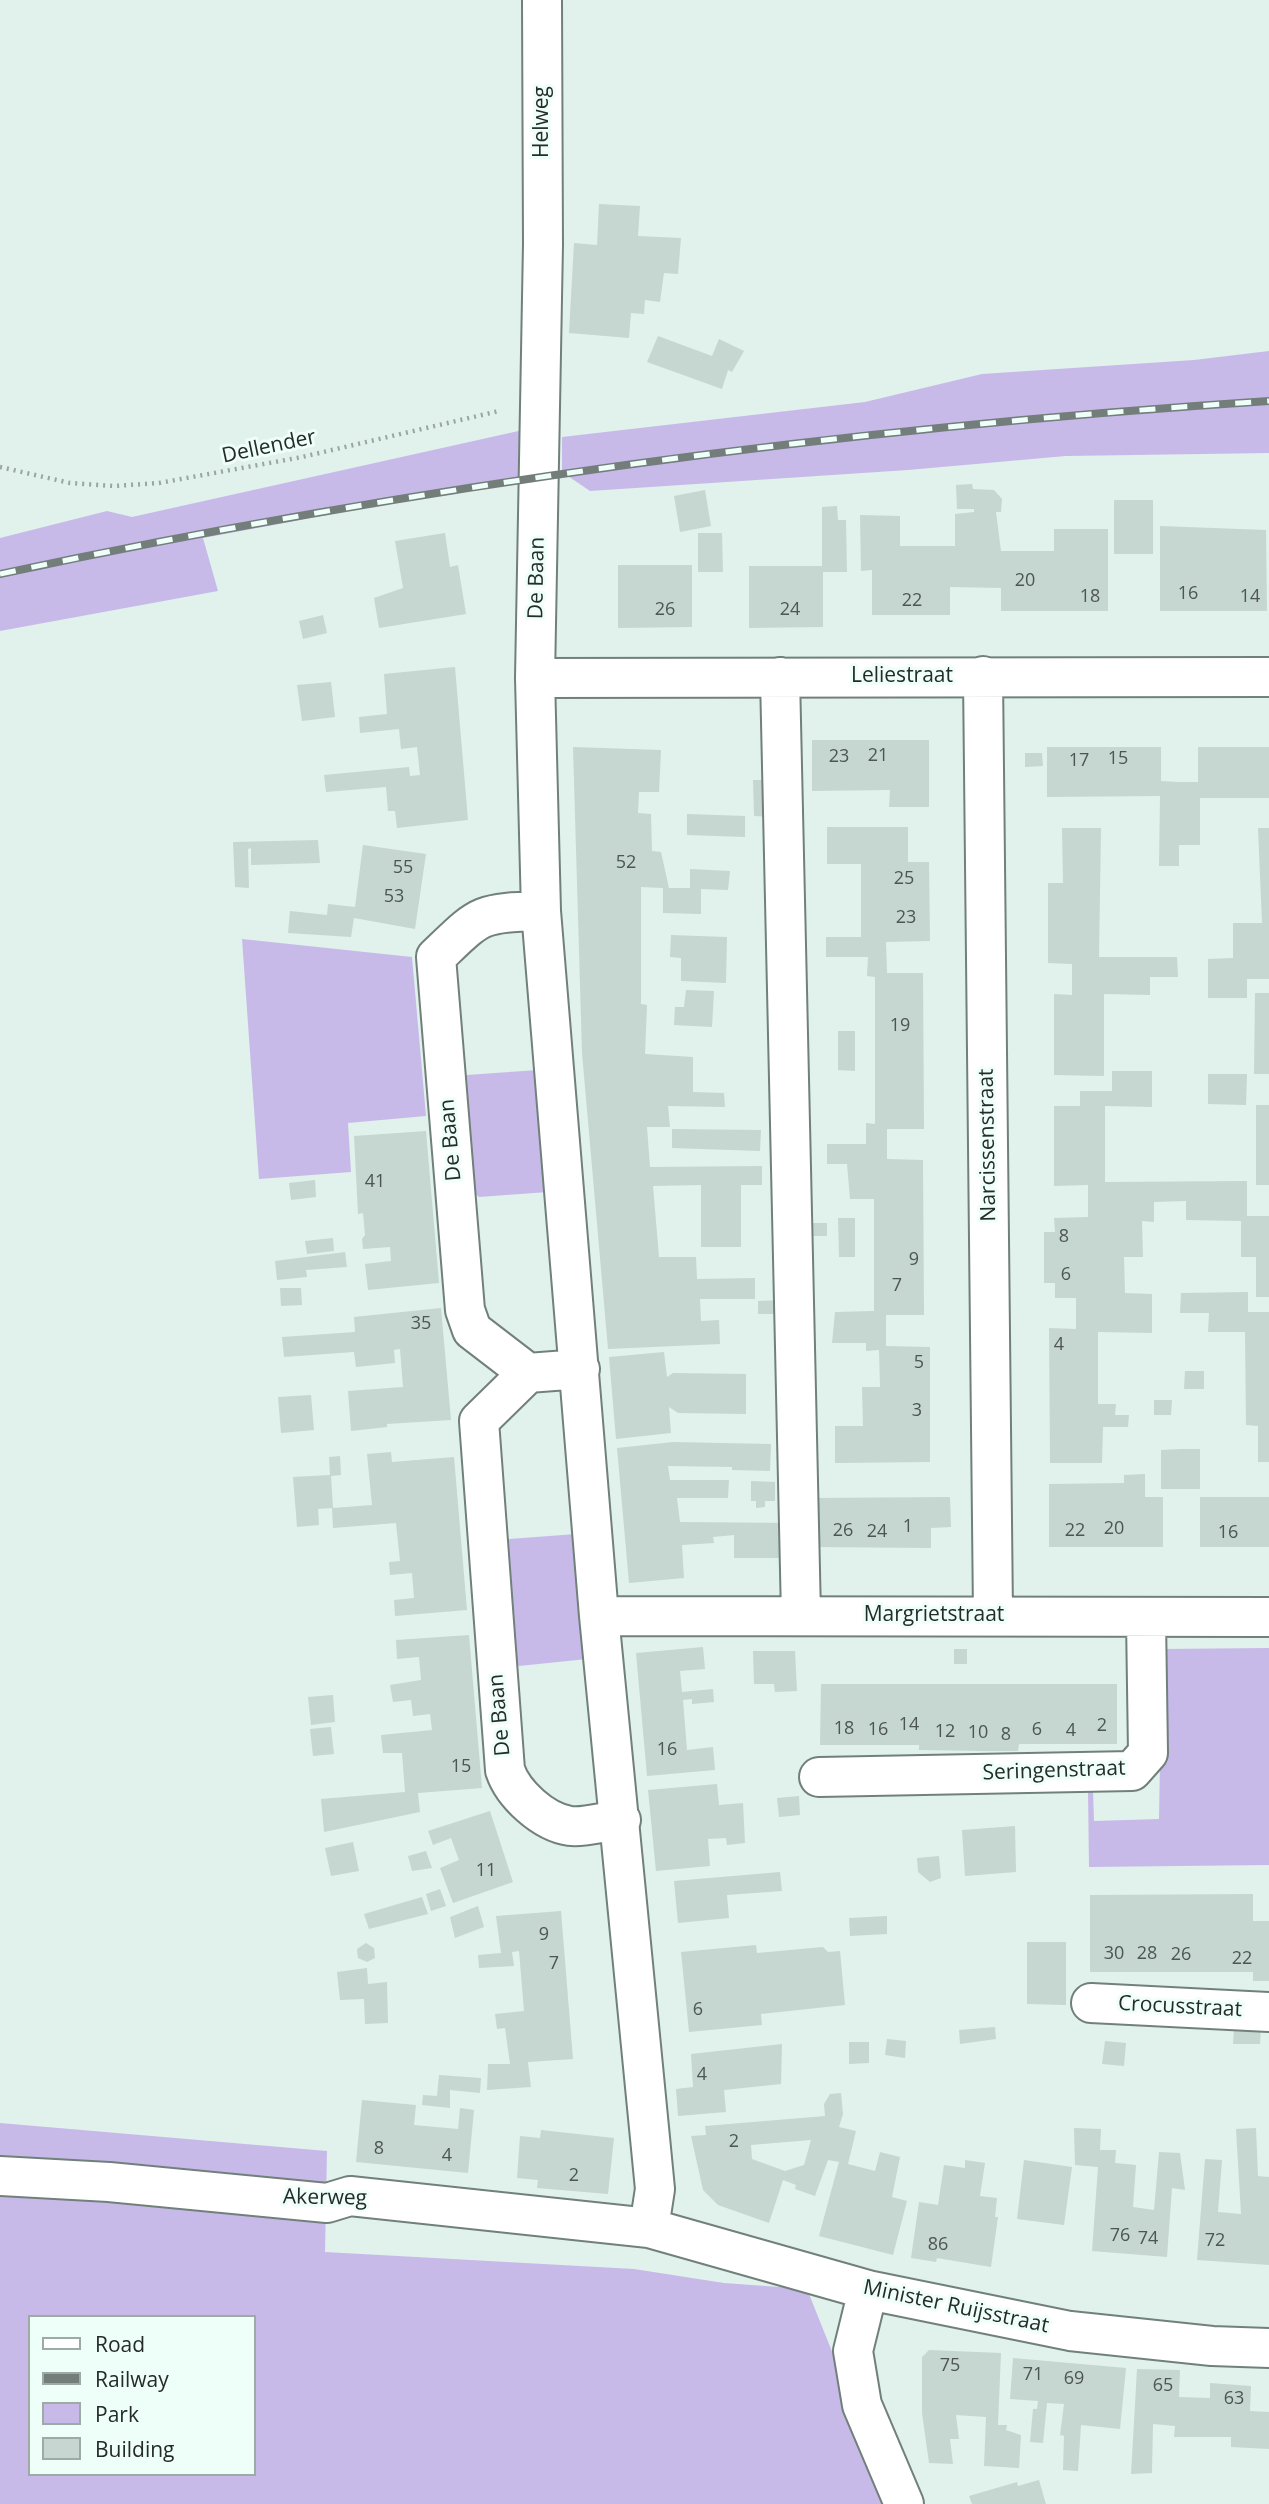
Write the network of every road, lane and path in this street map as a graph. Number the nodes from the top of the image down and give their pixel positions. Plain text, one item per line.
1 (542, 0) edge
2 (543, 244) joint
3 (541, 401) junction
4 (0, 467) edge
5 (983, 676) junction
6 (780, 677) junction
7 (1269, 677) edge
8 (535, 678) junction
9 (541, 911) junction
10 (580, 1368) junction
11 (528, 1373) junction
12 (801, 1615) junction
13 (993, 1615) junction
14 (600, 1616) junction
15 (1269, 1617) edge
16 (1146, 1619) junction
17 (819, 1777) dead end
18 (621, 1820) junction
19 (1091, 2003) dead end
20 (1269, 2011) edge
21 (0, 2176) edge
22 (649, 2228) junction
23 (868, 2290) junction
24 (1269, 2348) edge
25 (904, 2504) edge

1 - 2 street, Helweg
2 - 3 street, De Baan
3 - 4 path, Dellender
3 - 8 street, De Baan
5 - 6 street, Leliestraat
5 - 7 street, Leliestraat
5 - 13 street, Narcissenstraat
6 - 8 street, Leliestraat
6 - 12 street
8 - 9 street, De Baan
9 - 10 street, De Baan
9 - 11 street, De Baan
10 - 11 street
10 - 14 street, De Baan
11 - 18 street, De Baan
12 - 13 street, Margrietstraat
12 - 14 street, Margrietstraat
13 - 16 street, Margrietstraat
14 - 18 street, De Baan
15 - 16 street, Margrietstraat
16 - 17 street, Seringenstraat
18 - 22 street, De Baan
19 - 20 street, Crocusstraat
21 - 22 street, Akerweg
22 - 23 street, Minister Ruijsstraat
23 - 24 street, Minister Ruijsstraat
23 - 25 street

